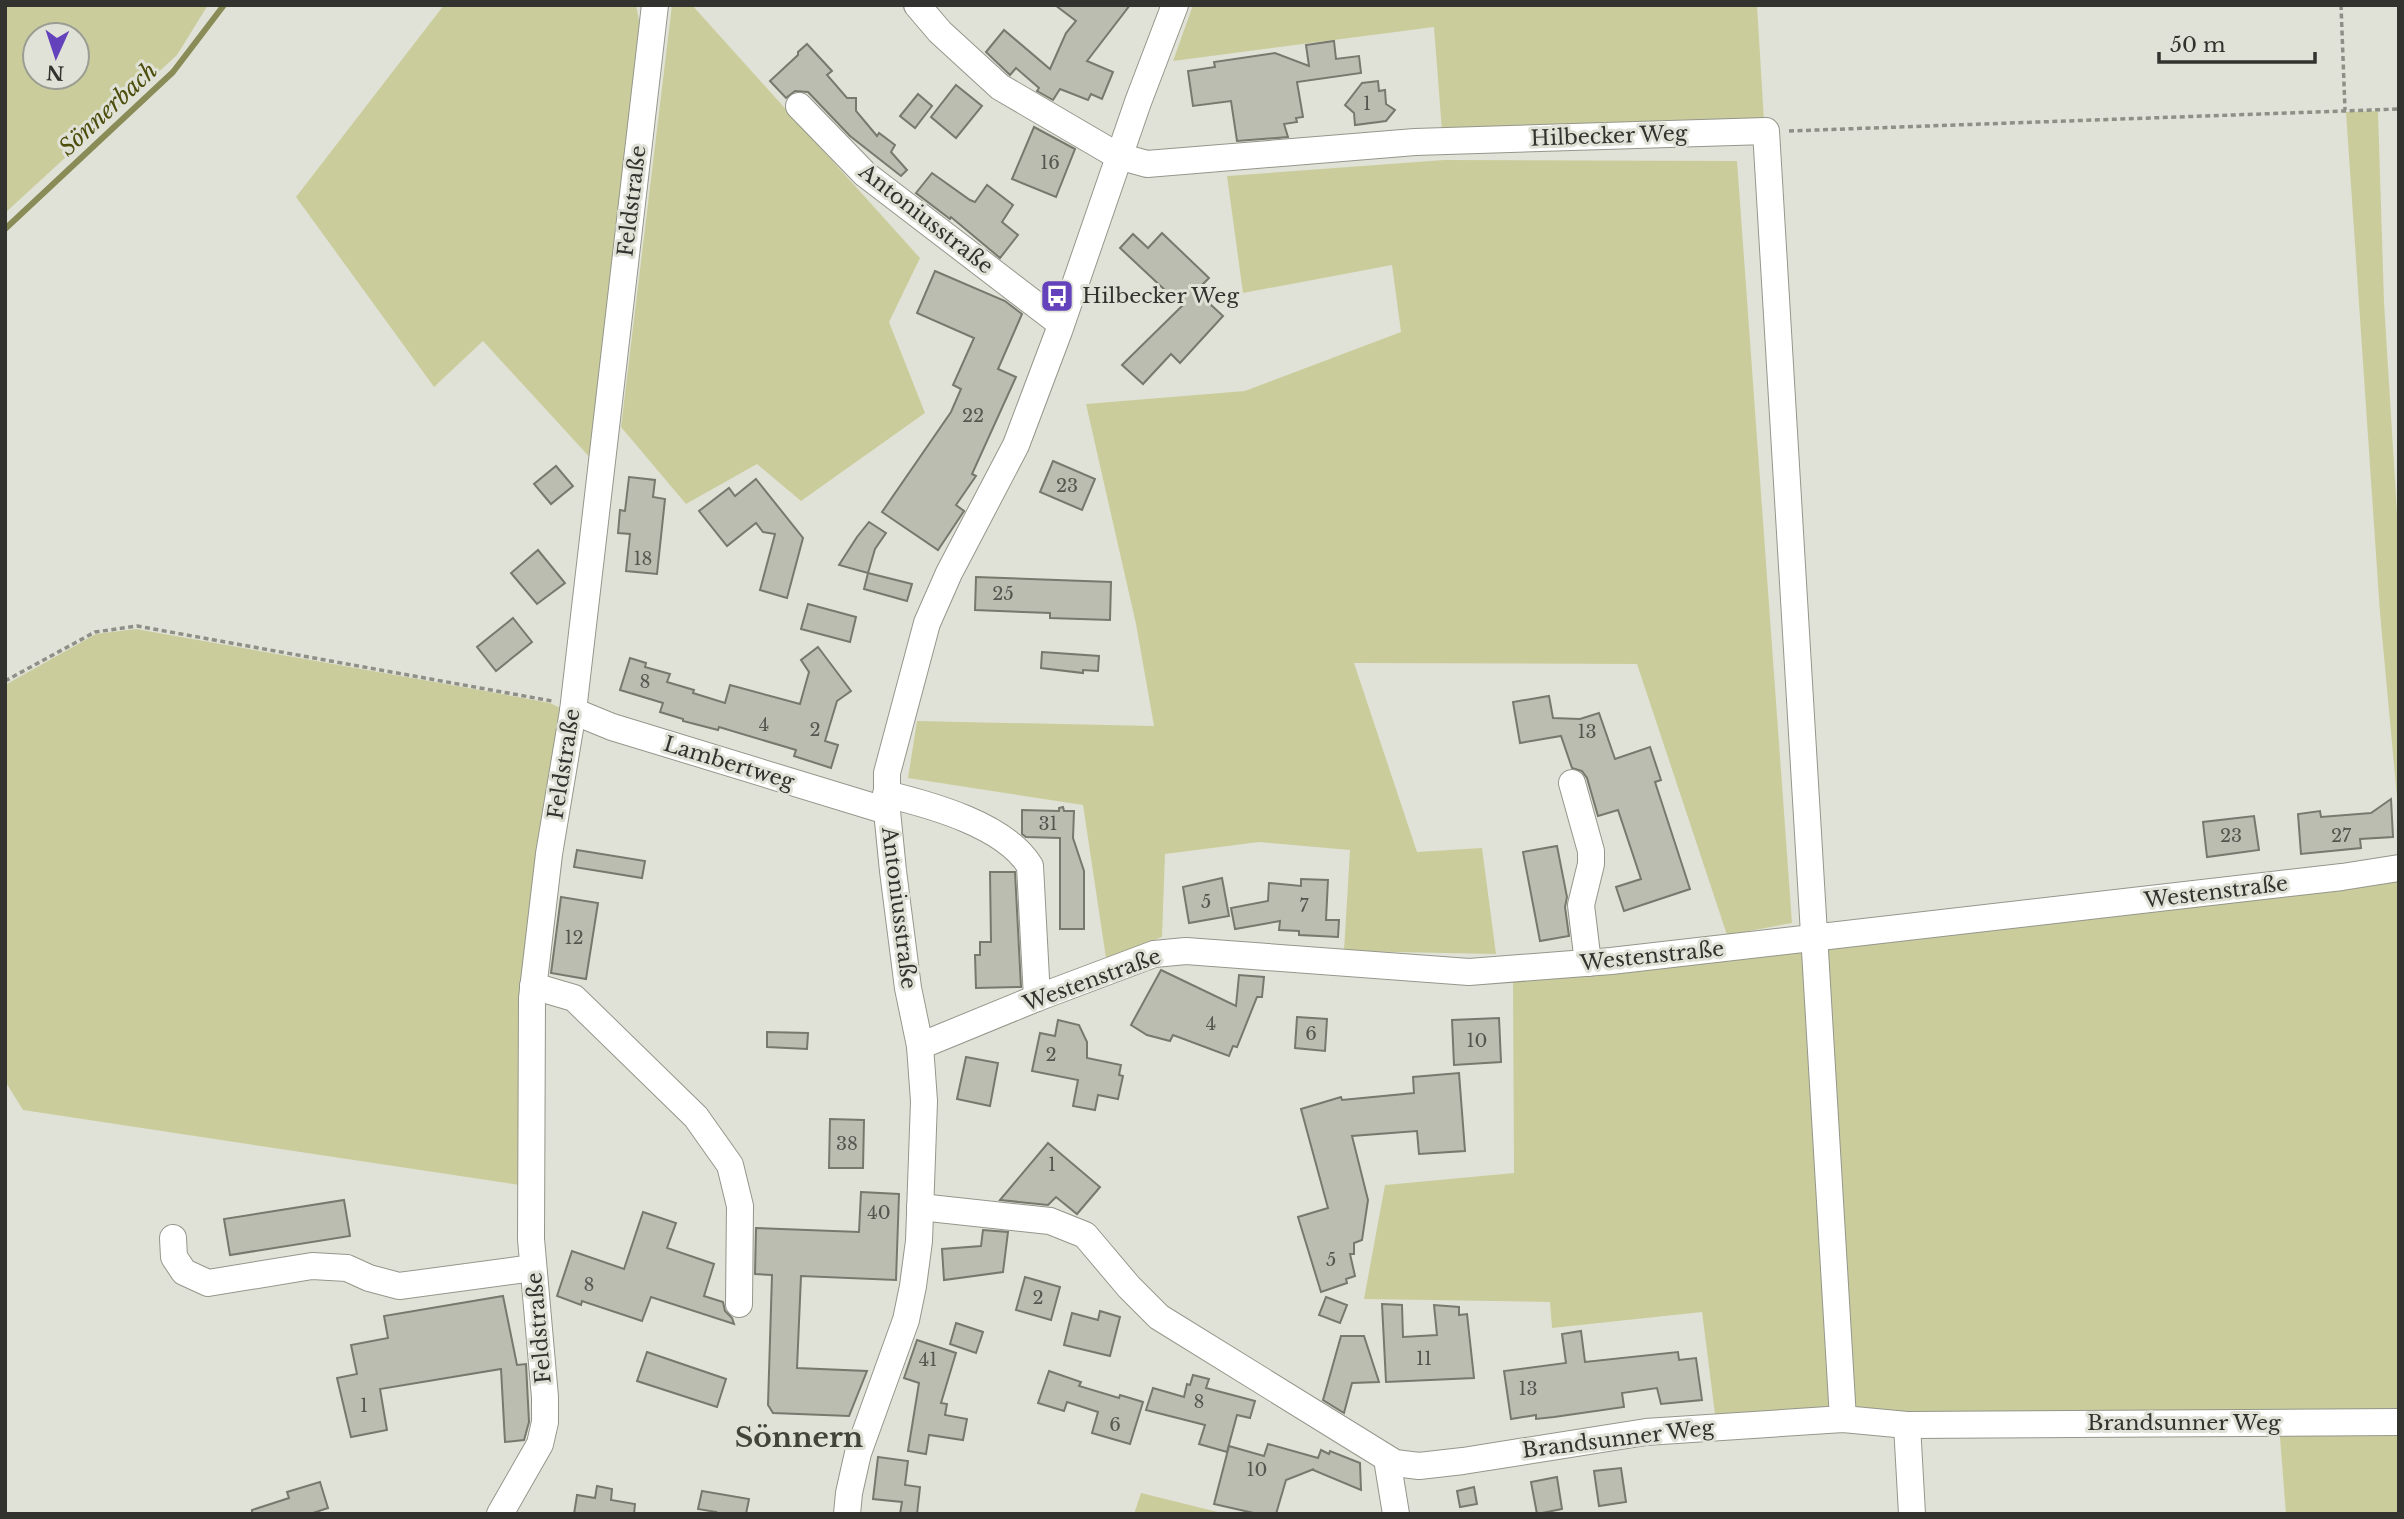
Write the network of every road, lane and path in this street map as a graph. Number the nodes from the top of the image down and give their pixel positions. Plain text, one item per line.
1 (917, 5) edge
2 (2341, 5) edge
3 (1173, 6) edge
4 (653, 8) edge
5 (799, 106) dead end
6 (2399, 109) edge
7 (2345, 110) junction
8 (1766, 131) junction
9 (1118, 156) junction
10 (1061, 324) junction
11 (5, 681) edge
12 (573, 711) junction
13 (1573, 783) dead end
14 (887, 802) junction
15 (2399, 868) edge
16 (1816, 938) junction
17 (1588, 963) junction
18 (533, 986) junction
19 (1037, 998) junction
20 (920, 1046) junction
21 (920, 1207) junction
22 (173, 1238) dead end
23 (533, 1268) junction
24 (739, 1304) dead end
25 (1843, 1419) junction
26 (2399, 1422) edge
27 (1907, 1425) junction
28 (1387, 1459) junction
29 (499, 1514) edge
30 (847, 1514) edge
31 (1395, 1514) edge
32 (1912, 1514) edge

1 - 9 street
2 - 7 path
3 - 9 street, Antoniusstraße
4 - 12 street, Feldstraße
5 - 10 street, Antoniusstraße
6 - 7 path
7 - 8 path
8 - 9 street, Hilbecker Weg
8 - 16 street
9 - 10 street, Antoniusstraße
10 - 14 street, Antoniusstraße
11 - 12 path
12 - 14 street, Lambertweg
12 - 18 street, Feldstraße
13 - 17 street
14 - 19 street, Lambertweg
14 - 20 street, Antoniusstraße
15 - 16 street, Westenstraße
16 - 17 street, Westenstraße
16 - 25 street
17 - 19 street, Westenstraße
18 - 23 street, Feldstraße
18 - 24 street
19 - 20 street, Westenstraße
20 - 21 street, Antoniusstraße
21 - 28 street, Brandsunner Weg
21 - 30 street, Antoniusstraße
22 - 23 street
23 - 29 street, Feldstraße
25 - 27 street, Brandsunner Weg
25 - 28 street, Brandsunner Weg
26 - 27 street, Brandsunner Weg
27 - 32 street
28 - 31 street

